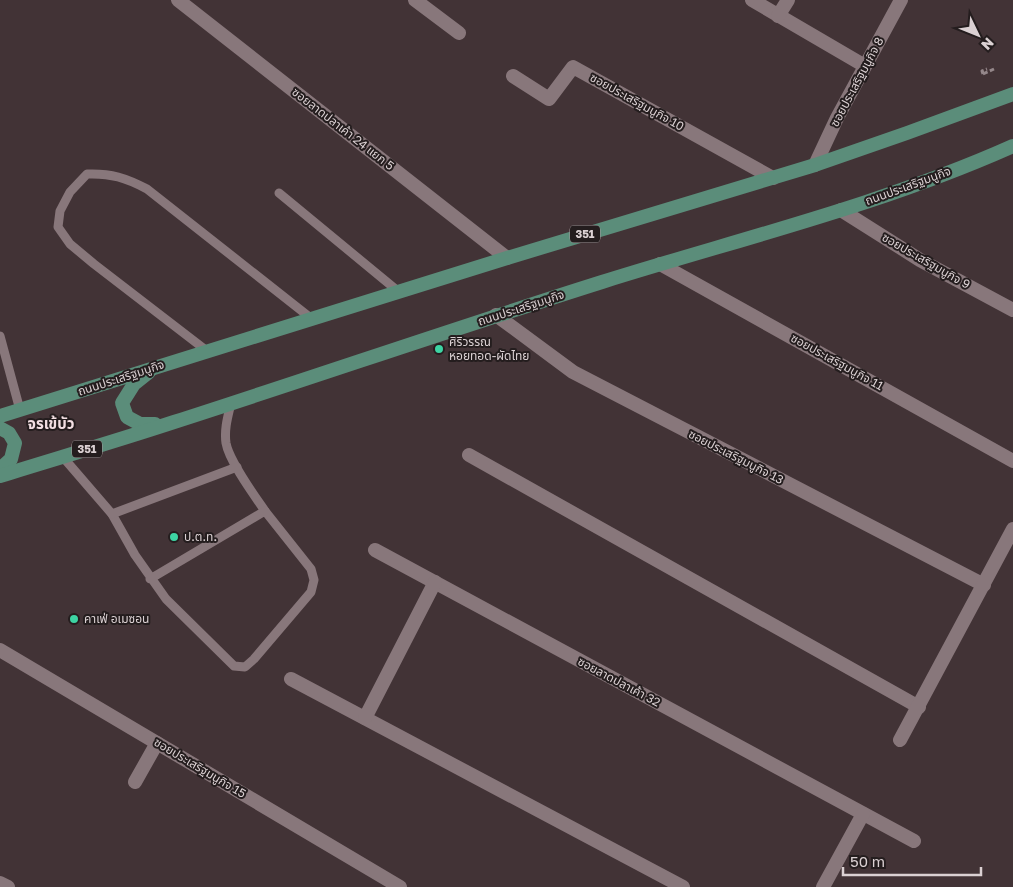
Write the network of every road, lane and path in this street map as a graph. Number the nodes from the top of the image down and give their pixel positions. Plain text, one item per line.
1 (178, 0) edge
2 (415, 0) edge
3 (752, 0) edge
4 (788, 0) edge
5 (901, 0) edge
6 (778, 16) junction
7 (459, 33) dead end
8 (865, 66) junction
9 (987, 69) dead end
10 (994, 69) dead end
11 (513, 76) dead end
12 (1013, 94) edge
13 (1013, 146) edge
14 (815, 165) junction
15 (773, 178) junction
16 (279, 192) dead end
17 (841, 210) junction
18 (507, 258) junction
19 (660, 264) junction
20 (400, 292) junction
21 (1013, 310) edge
22 (496, 315) junction
23 (312, 319) junction
24 (0, 336) edge
25 (207, 351) junction
26 (155, 367) junction
27 (231, 403) junction
28 (20, 410) junction
29 (0, 416) edge
30 (173, 423) junction
31 (0, 428) edge
32 (469, 455) dead end
33 (62, 456) junction
34 (1013, 461) edge
35 (237, 467) junction
36 (0, 469) edge
37 (0, 476) edge
38 (265, 512) junction
39 (112, 514) junction
40 (1013, 529) edge
41 (375, 550) dead end
42 (150, 579) junction
43 (435, 582) junction
44 (984, 585) junction
45 (0, 650) edge
46 (291, 679) dead end
47 (919, 707) junction
48 (366, 718) junction
49 (900, 740) dead end
50 (157, 743) junction
51 (135, 782) dead end
52 (863, 814) junction
53 (914, 841) dead end
54 (0, 882) edge
55 (826, 886) edge
56 (8, 887) edge
57 (400, 887) edge
58 (682, 887) edge

1 - 18 street, ซอยลาดปลาเค้า 24 แยก 5
2 - 7 street
3 - 6 street
4 - 6 street
5 - 8 street, ซอยประเสริฐมนูกิจ 8
6 - 8 street
8 - 14 street, ซอยประเสริฐมนูกิจ 8
9 - 10 path
11 - 15 street, ซอยประเสริฐมนูกิจ 10
12 - 14 main road, ถนนประเสริฐมนูกิจ / 351
13 - 17 main road, ถนนประเสริฐมนูกิจ / 351
14 - 15 main road, ถนนประเสริฐมนูกิจ / 351
15 - 18 main road, ถนนประเสริฐมนูกิจ / 351
16 - 20 lane
17 - 19 main road, ถนนประเสริฐมนูกิจ / 351
17 - 21 street, ซอยประเสริฐมนูกิจ 9
18 - 20 main road, ถนนประเสริฐมนูกิจ / 351
19 - 22 main road, ถนนประเสริฐมนูกิจ / 351
19 - 34 street, ซอยประเสริฐมนูกิจ 11
20 - 23 main road, ถนนประเสริฐมนูกิจ / 351
22 - 27 main road, ถนนประเสริฐมนูกิจ / 351
22 - 44 street, ซอยประเสริฐมนูกิจ 13
23 - 25 main road, ถนนประเสริฐมนูกิจ / 351
23 - 25 lane
24 - 28 lane
25 - 26 main road, ถนนประเสริฐมนูกิจ / 351
26 - 28 main road, ถนนประเสริฐมนูกิจ / 351
26 - 30 main road
27 - 30 main road, ถนนประเสริฐมนูกิจ / 351
27 - 35 lane
28 - 29 main road, ถนนประเสริฐมนูกิจ / 351
30 - 33 main road, ถนนประเสริฐมนูกิจ / 351
31 - 36 main road
32 - 47 street
33 - 37 main road, ถนนประเสริฐมนูกิจ / 351
33 - 39 lane
35 - 38 lane
35 - 39 lane
38 - 42 lane
38 - 42 lane
39 - 42 lane
40 - 44 street
41 - 43 street, ซอยลาดปลาเค้า 32
43 - 48 street
43 - 52 street, ซอยลาดปลาเค้า 32
44 - 47 street
45 - 50 street, ซอยประเสริฐมนูกิจ 15
46 - 48 street
47 - 49 street
48 - 58 street
50 - 51 street
50 - 57 street, ซอยประเสริฐมนูกิจ 15
52 - 53 street, ซอยลาดปลาเค้า 32
52 - 55 street
54 - 56 street

